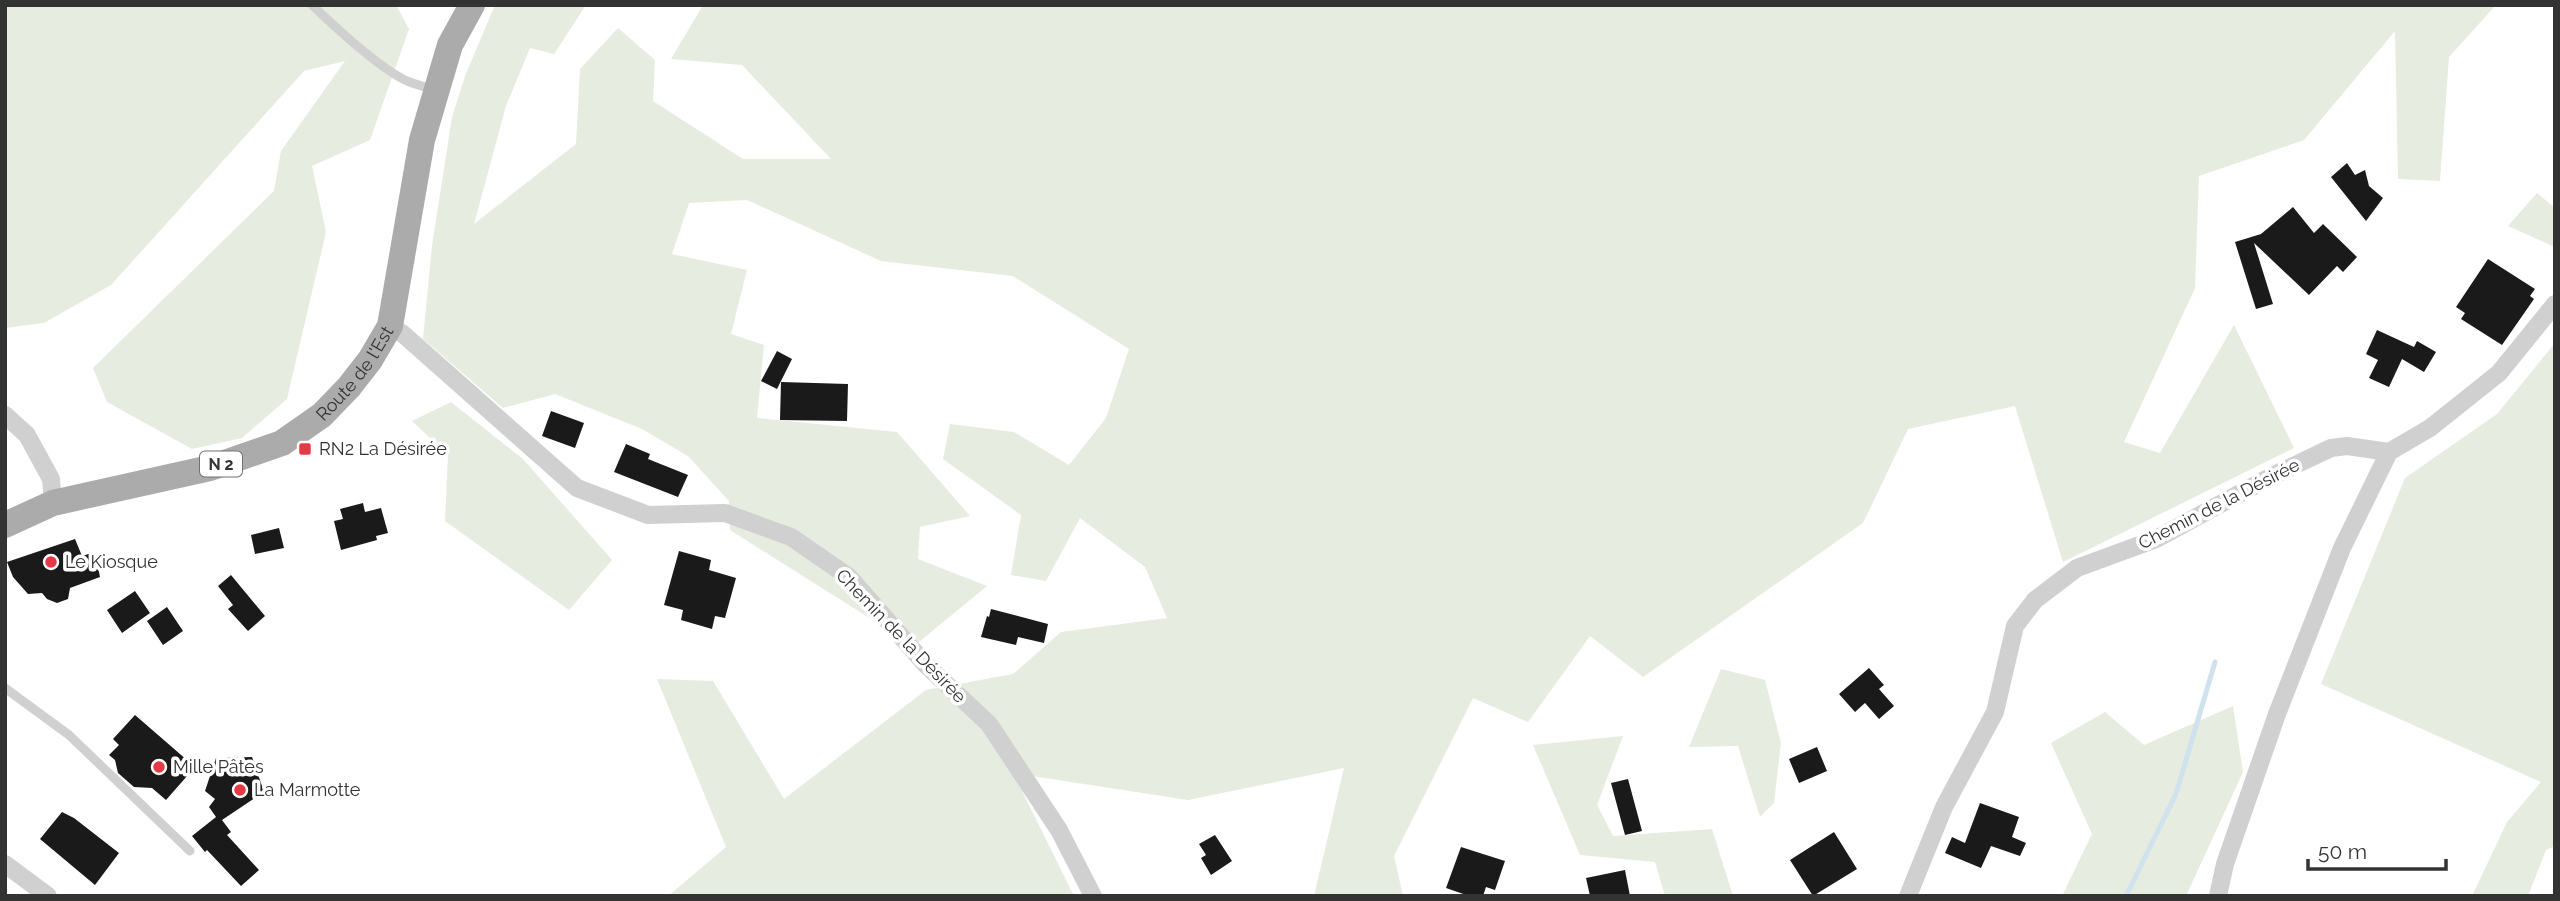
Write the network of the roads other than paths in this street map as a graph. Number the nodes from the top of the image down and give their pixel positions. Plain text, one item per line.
1 (312, 5) edge
2 (472, 5) edge
3 (437, 91) junction
4 (2555, 304) edge
5 (390, 326) junction
6 (5, 415) edge
7 (2389, 452) junction
8 (53, 503) junction
9 (5, 525) edge
10 (5, 688) edge
11 (190, 851) dead end
12 (5, 864) edge
13 (48, 896) edge
14 (1093, 896) edge
15 (1908, 896) edge
16 (2218, 896) edge

1 - 3 lane
2 - 3 main road, Route de l'Est / N 2
3 - 5 main road, Route de l'Est / N 2
4 - 7 street
5 - 8 main road, Route de l'Est / N 2
5 - 14 street, Chemin de la Désirée
6 - 8 street
7 - 15 street, Chemin de la Désirée
7 - 16 street
8 - 9 main road, Route de l'Est / N 2
10 - 11 lane
12 - 13 street

